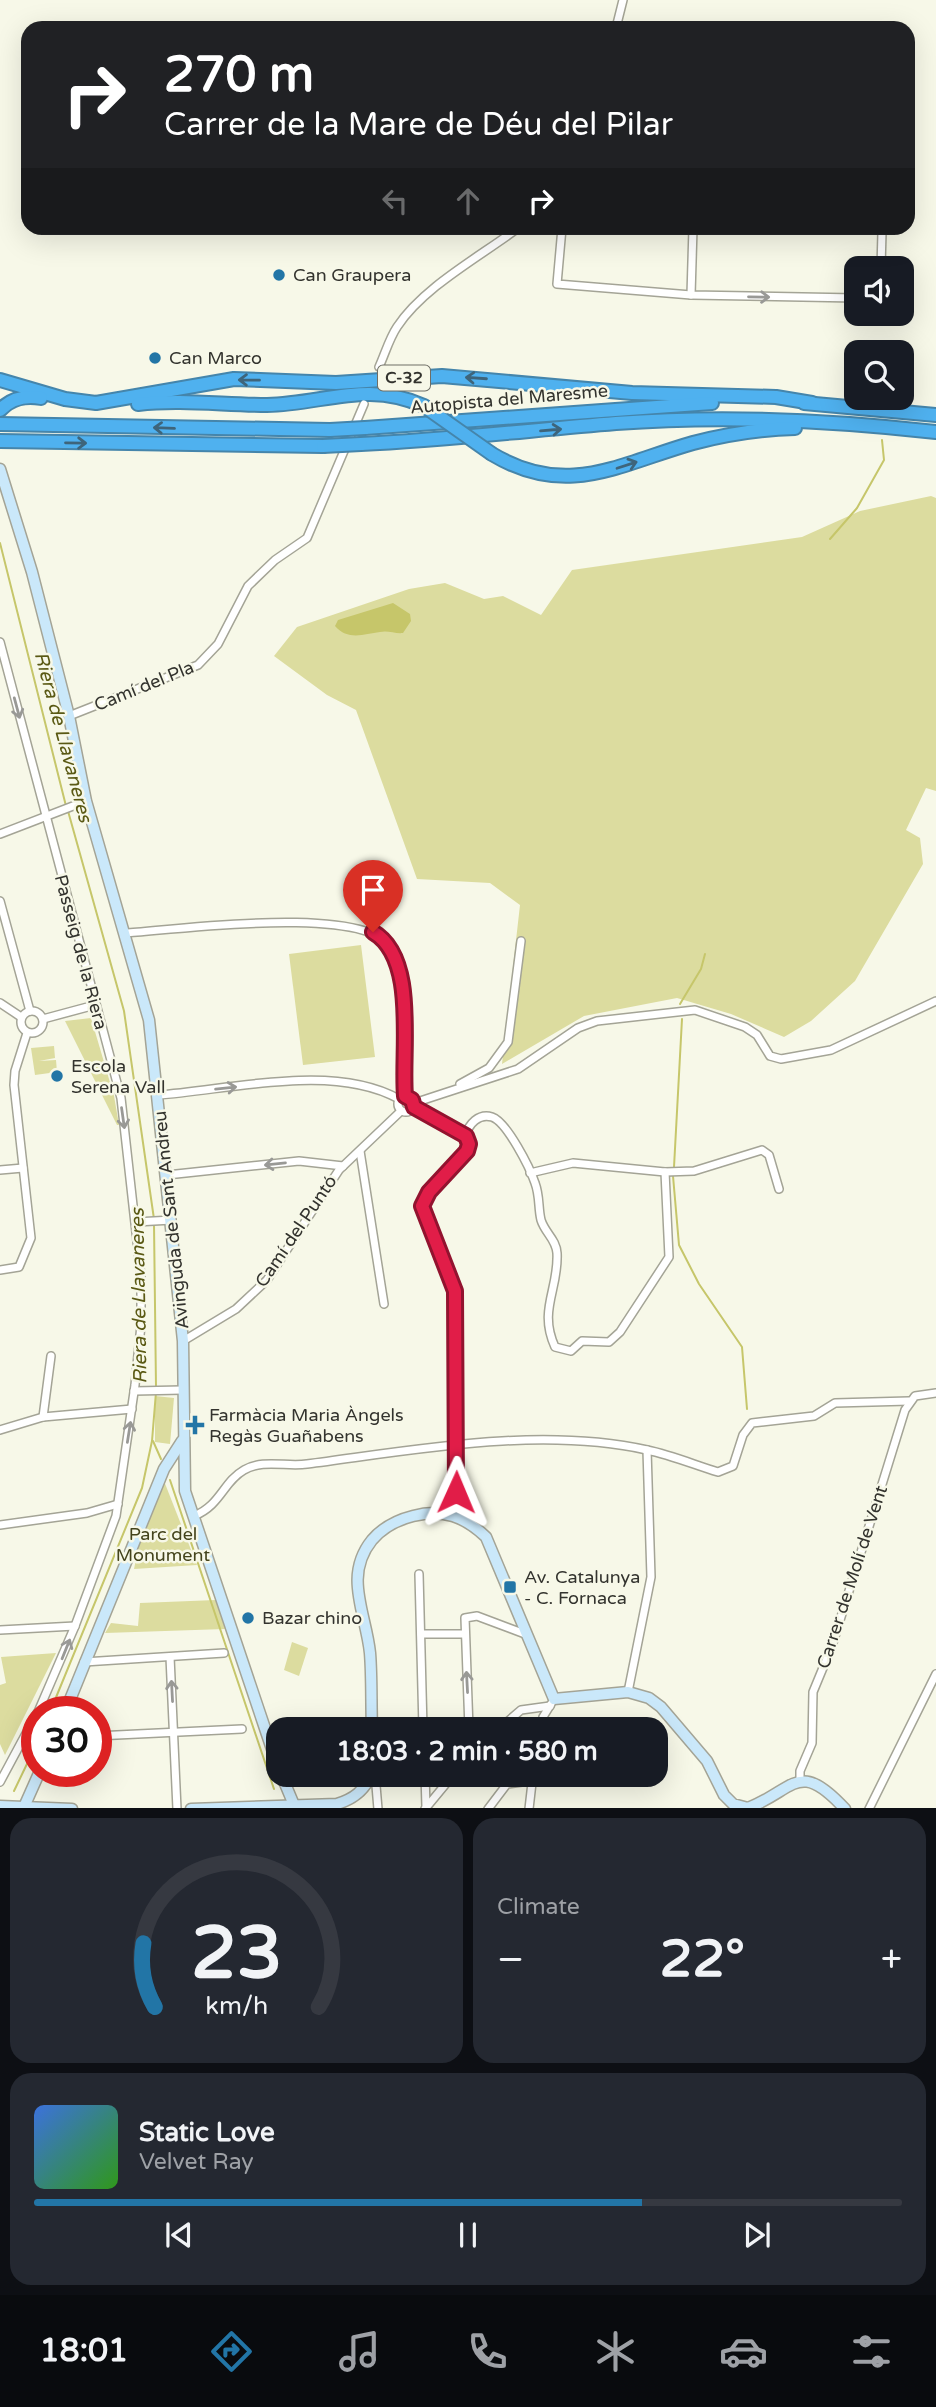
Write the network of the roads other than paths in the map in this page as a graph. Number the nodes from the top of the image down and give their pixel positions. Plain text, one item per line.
1 (623, 0) edge
2 (618, 21) edge
3 (508, 235) edge
4 (561, 235) edge
5 (693, 235) edge
6 (882, 235) edge
7 (881, 256) edge
8 (691, 295) junction
9 (844, 298) edge
10 (379, 367) dead end
11 (2, 382) edge
12 (29, 396) junction
13 (0, 398) edge
14 (812, 403) junction
15 (364, 404) dead end
16 (0, 410) edge
17 (936, 415) edge
18 (3, 424) edge
19 (906, 428) junction
20 (936, 432) edge
21 (4, 441) edge
22 (0, 469) edge
23 (0, 642) edge
24 (69, 716) junction
25 (86, 801) junction
26 (45, 817) junction
27 (0, 834) edge
28 (0, 901) edge
29 (125, 933) junction
30 (0, 937) edge
31 (521, 940) dead end
32 (10, 943) junction
33 (936, 1001) edge
34 (0, 1003) edge
35 (95, 1005) junction
36 (30, 1011) junction
37 (21, 1017) junction
38 (43, 1019) junction
39 (27, 1033) junction
40 (453, 1088) junction
41 (158, 1095) junction
42 (402, 1098) junction
43 (414, 1105) junction
44 (401, 1111) junction
45 (466, 1136) junction
46 (360, 1151) junction
47 (343, 1166) junction
48 (23, 1168) junction
49 (0, 1170) edge
50 (665, 1172) junction
51 (530, 1173) junction
52 (167, 1175) junction
53 (779, 1189) dead end
54 (172, 1220) junction
55 (136, 1222) junction
56 (0, 1270) edge
57 (384, 1304) dead end
58 (183, 1341) junction
59 (51, 1356) dead end
60 (182, 1390) junction
61 (134, 1391) junction
62 (936, 1394) edge
63 (909, 1401) junction
64 (132, 1409) junction
65 (43, 1417) junction
66 (0, 1430) edge
67 (182, 1441) junction
68 (457, 1445) junction
69 (647, 1450) junction
70 (118, 1504) junction
71 (194, 1516) junction
72 (456, 1516) junction
73 (0, 1525) edge
74 (419, 1574) dead end
75 (75, 1626) junction
76 (0, 1630) edge
77 (421, 1634) junction
78 (464, 1634) junction
79 (525, 1634) junction
80 (224, 1653) dead end
81 (170, 1657) junction
82 (84, 1662) junction
83 (936, 1674) edge
84 (628, 1692) junction
85 (44, 1696) edge
86 (71, 1696) edge
87 (552, 1702) junction
88 (372, 1717) edge
89 (423, 1717) edge
90 (468, 1717) edge
91 (512, 1717) edge
92 (546, 1717) edge
93 (242, 1729) dead end
94 (266, 1731) edge
95 (174, 1732) junction
96 (112, 1735) edge
97 (21, 1742) edge
98 (0, 1782) edge
99 (800, 1782) junction
100 (33, 1787) edge
101 (282, 1787) edge
102 (364, 1787) edge
103 (375, 1787) edge
104 (425, 1787) edge
105 (443, 1787) edge
106 (505, 1787) edge
107 (532, 1787) edge
108 (0, 1806) edge
109 (283, 1807) edge
110 (24, 1808) edge
111 (72, 1808) edge
112 (177, 1808) edge
113 (191, 1808) edge
114 (378, 1808) edge
115 (425, 1808) edge
116 (488, 1808) edge
117 (529, 1808) edge
118 (845, 1808) edge
119 (869, 1808) edge

1 - 2 street
3 - 10 street
4 - 8 street
5 - 8 street
6 - 7 street
8 -> 9 street
14 -> 11 highway, C-32
12 - 13 highway, C-32
12 - 16 highway
12 -> 19 highway, C-32, bridge
14 - 17 highway, Autopista del Maresme / C-32
14 -> 18 highway, Autopista del Maresme / C-32, bridge
15 - 24 street, Camí del Pla
19 - 20 highway, Autopista del Maresme / C-32
21 -> 19 highway, Autopista del Maresme / C-32, bridge
22 - 24 street, Avinguda de Sant Andreu
23 -> 26 street, Passeig de la Riera
24 - 25 street, Avinguda de Sant Andreu
25 - 26 street
25 - 29 street, Avinguda de Sant Andreu
26 - 27 street
26 - 35 street, Passeig de la Riera
28 - 32 street
29 - 41 street, Avinguda de Sant Andreu
29 - 42 street
30 - 32 street
31 - 40 street
32 - 36 street
33 - 40 street
34 - 37 street
35 - 38 street
35 -> 55 street, Passeig de la Riera
36 - 37 street
36 - 38 street
37 - 39 street
38 - 39 street
39 - 48 street
40 - 43 street
41 -> 42 street
41 - 52 street, Avinguda de Sant Andreu
42 - 43 street
42 - 44 street
43 - 44 street
43 - 45 street
44 - 46 street, Camí del Puntó
45 - 51 street
45 - 68 street
46 - 47 street, Camí del Puntó
46 - 57 street
47 -> 52 street
47 - 58 street, Camí del Puntó
48 - 49 street
48 - 56 street
50 - 51 street
50 - 51 street
50 - 53 street
52 - 54 street, Avinguda de Sant Andreu
54 - 55 street
54 - 58 street, Avinguda de Sant Andreu
55 - 61 street, Passeig de la Riera
58 - 60 street, Avinguda de Sant Andreu
59 - 65 street
60 - 61 street
60 - 67 street, Avinguda de Sant Andreu
61 - 64 street, Passeig de la Riera
62 - 63 street
63 - 69 street
63 - 99 street, Carrer de Molí de Vent
64 - 65 street
70 -> 64 street, Passeig de la Riera
65 - 66 street
67 - 71 street, Avinguda de Sant Andreu
67 - 82 street
68 - 69 street
68 - 71 street
68 - 72 street
69 - 84 street
70 - 73 street
70 - 75 street, Passeig de la Riera
71 - 94 street, Avinguda de Sant Andreu
72 - 79 street
72 - 88 street
74 - 77 street
75 - 76 street
85 -> 75 street, Passeig de la Riera
77 - 78 street
77 - 89 street
78 - 79 street
90 -> 78 street
79 - 87 street
80 - 81 street
81 - 82 street
95 -> 81 street
82 - 86 street
83 - 119 street
84 - 87 street
84 - 99 street
87 - 91 street
87 - 92 street
93 - 95 street
95 - 96 street
95 - 112 street
97 - 98 street, Passeig de la Riera
99 - 118 street
100 - 110 street
101 - 109 street
102 - 109 street
103 - 114 street
104 - 115 street
105 - 115 street
106 - 116 street
107 - 117 street
108 - 110 street
109 - 113 street
110 - 111 street

